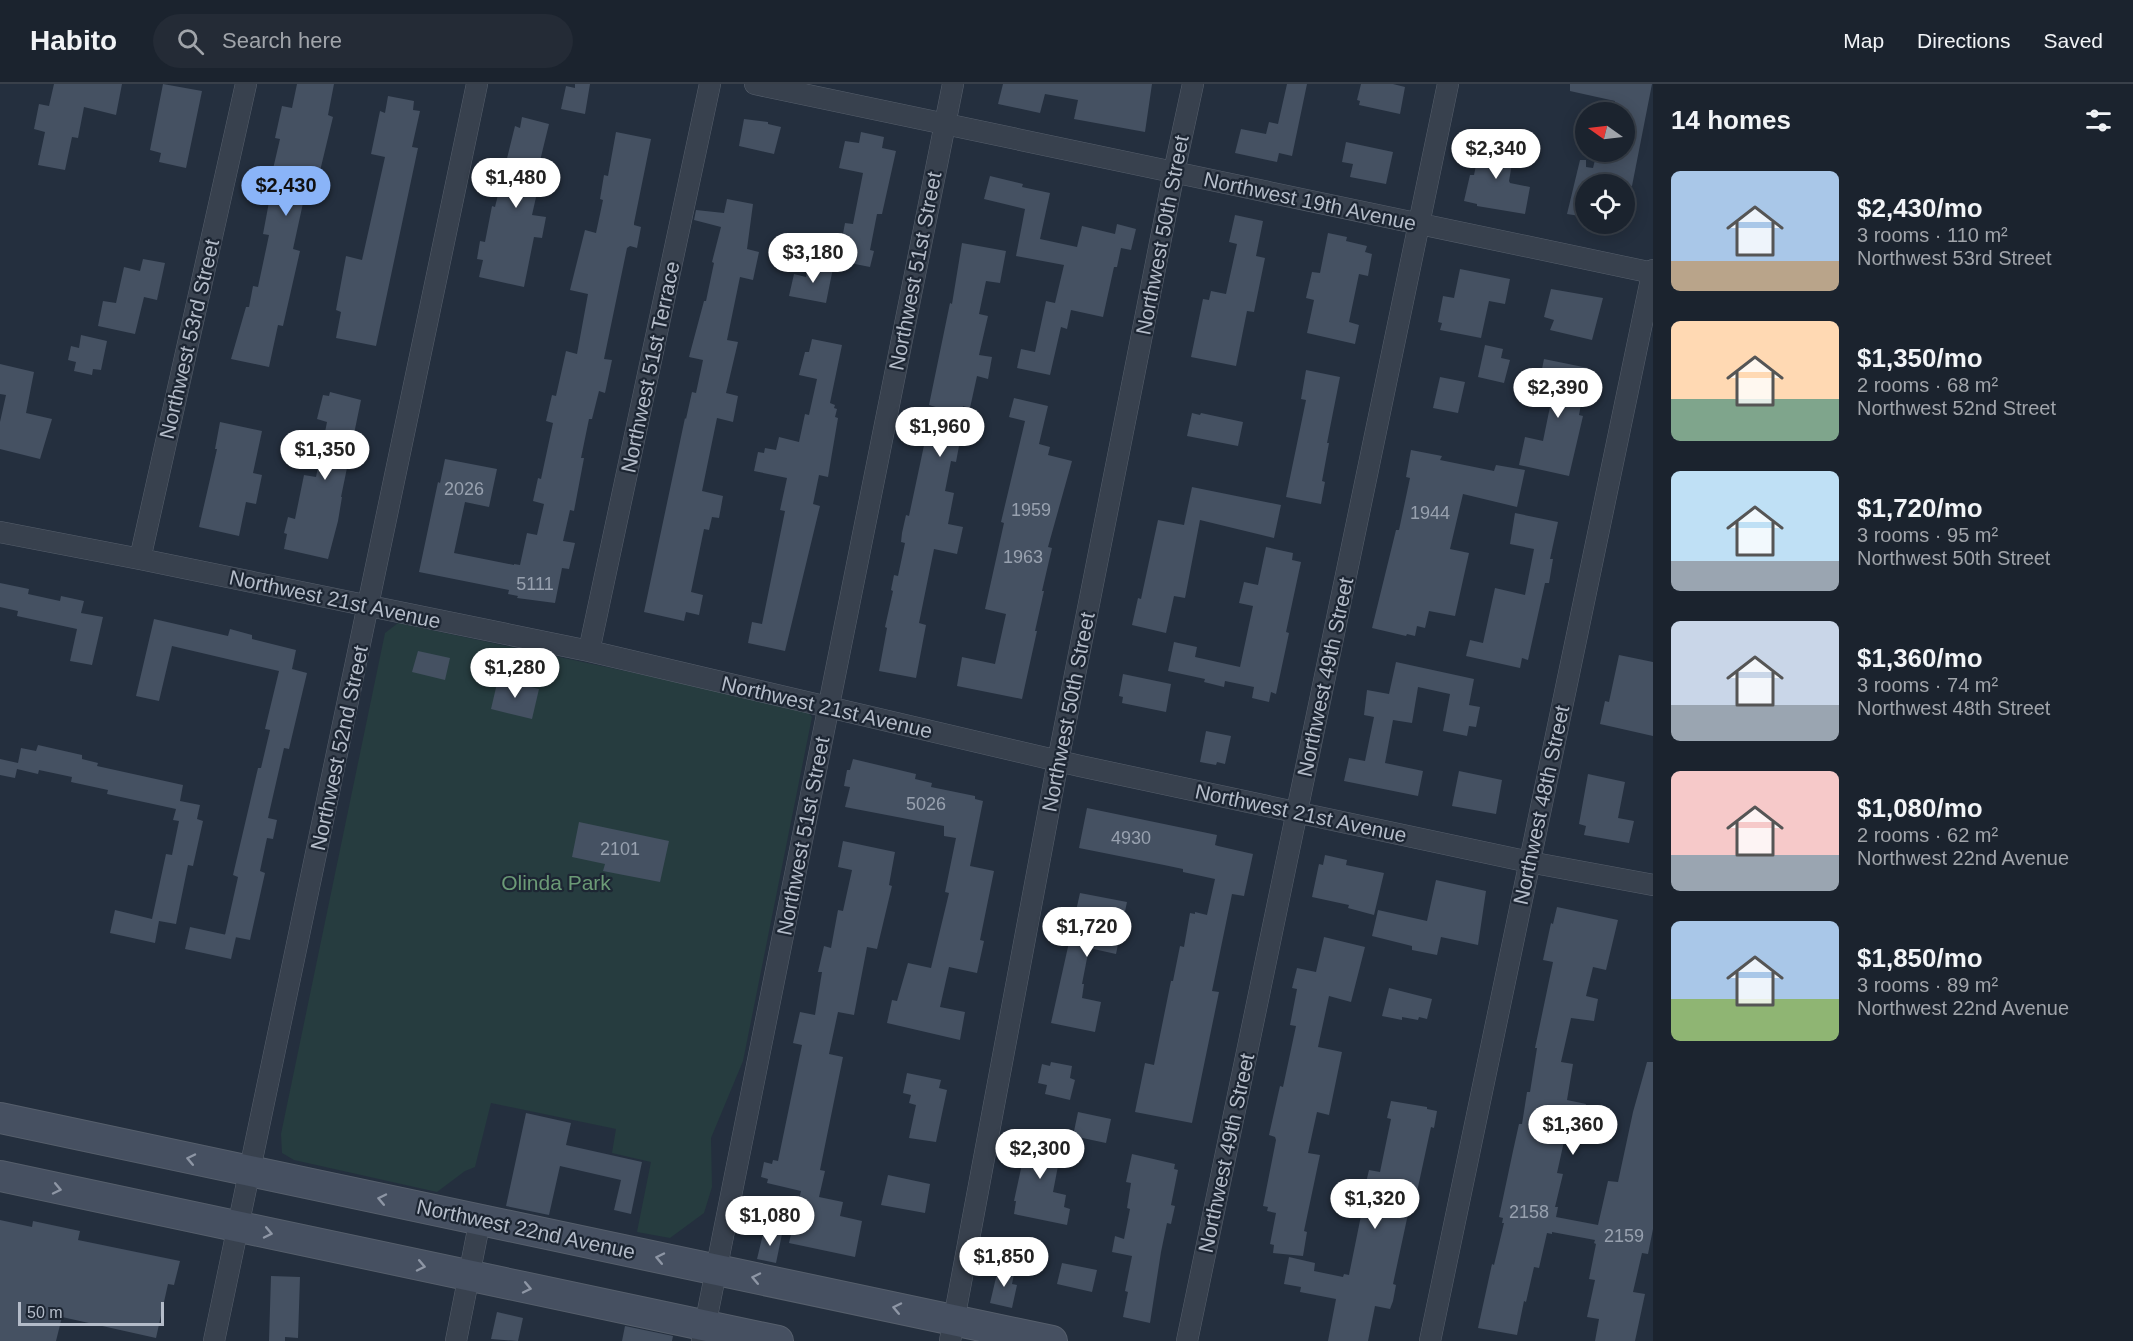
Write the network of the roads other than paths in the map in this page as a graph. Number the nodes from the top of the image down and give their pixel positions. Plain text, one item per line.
1 (246, 84) edge
2 (477, 84) edge
3 (710, 84) edge
4 (755, 84) edge
5 (953, 84) edge
6 (1193, 84) edge
7 (1449, 84) edge
8 (944, 124) junction
9 (1174, 172) junction
10 (1419, 225) junction
11 (1653, 272) edge
12 (0, 532) edge
13 (140, 559) junction
14 (369, 606) junction
15 (589, 651) junction
16 (828, 707) junction
17 (1058, 761) junction
18 (1296, 812) junction
19 (1529, 862) junction
20 (1653, 885) edge
21 (0, 1118) edge
22 (250, 1171) junction
23 (0, 1176) edge
24 (480, 1220) junction
25 (238, 1227) junction
26 (717, 1270) junction
27 (470, 1276) junction
28 (952, 1330) edge
29 (704, 1333) edge
30 (214, 1341) edge
31 (456, 1341) edge
32 (778, 1341) edge
33 (1052, 1341) edge
34 (1187, 1341) edge
35 (1430, 1341) edge

1 - 13 street, Northwest 53rd Street
2 - 14 street, Northwest 52nd Street
3 - 15 street, Northwest 51st Terrace
4 - 8 street, Northwest 19th Avenue
5 - 8 street, Northwest 51st Street
6 - 9 street, Northwest 50th Street
7 - 10 street, Northwest 49th Street
8 - 9 street, Northwest 19th Avenue
8 - 16 street, Northwest 51st Street
9 - 10 street, Northwest 19th Avenue
9 - 17 street, Northwest 50th Street
10 - 11 street, Northwest 19th Avenue
10 - 18 street, Northwest 49th Street
11 - 19 street, Northwest 48th Street
12 - 13 street, Northwest 21st Avenue
13 - 14 street, Northwest 21st Avenue
14 - 15 street, Northwest 21st Avenue
14 - 22 street, Northwest 52nd Street
15 - 16 street, Northwest 21st Avenue
16 - 17 street, Northwest 21st Avenue
16 - 26 street, Northwest 51st Street
17 - 18 street, Northwest 21st Avenue
17 - 28 street, Northwest 50th Street
18 - 19 street, Northwest 21st Avenue
18 - 34 street, Northwest 49th Street
19 - 20 street, Northwest 21st Avenue
19 - 35 street, Northwest 48th Street
22 -> 21 main road, Northwest 22nd Avenue
24 -> 22 main road, Northwest 22nd Avenue
22 - 25 street, Northwest 52nd Street
23 -> 25 main road
26 -> 24 main road, Northwest 22nd Avenue
24 - 27 street
25 -> 27 main road
25 - 30 street, Northwest 52nd Street
28 -> 26 main road, Northwest 22nd Avenue
26 - 29 street, Northwest 51st Street
27 -> 29 main road
27 - 31 street
28 - 33 main road, Northwest 22nd Avenue
29 - 32 main road

